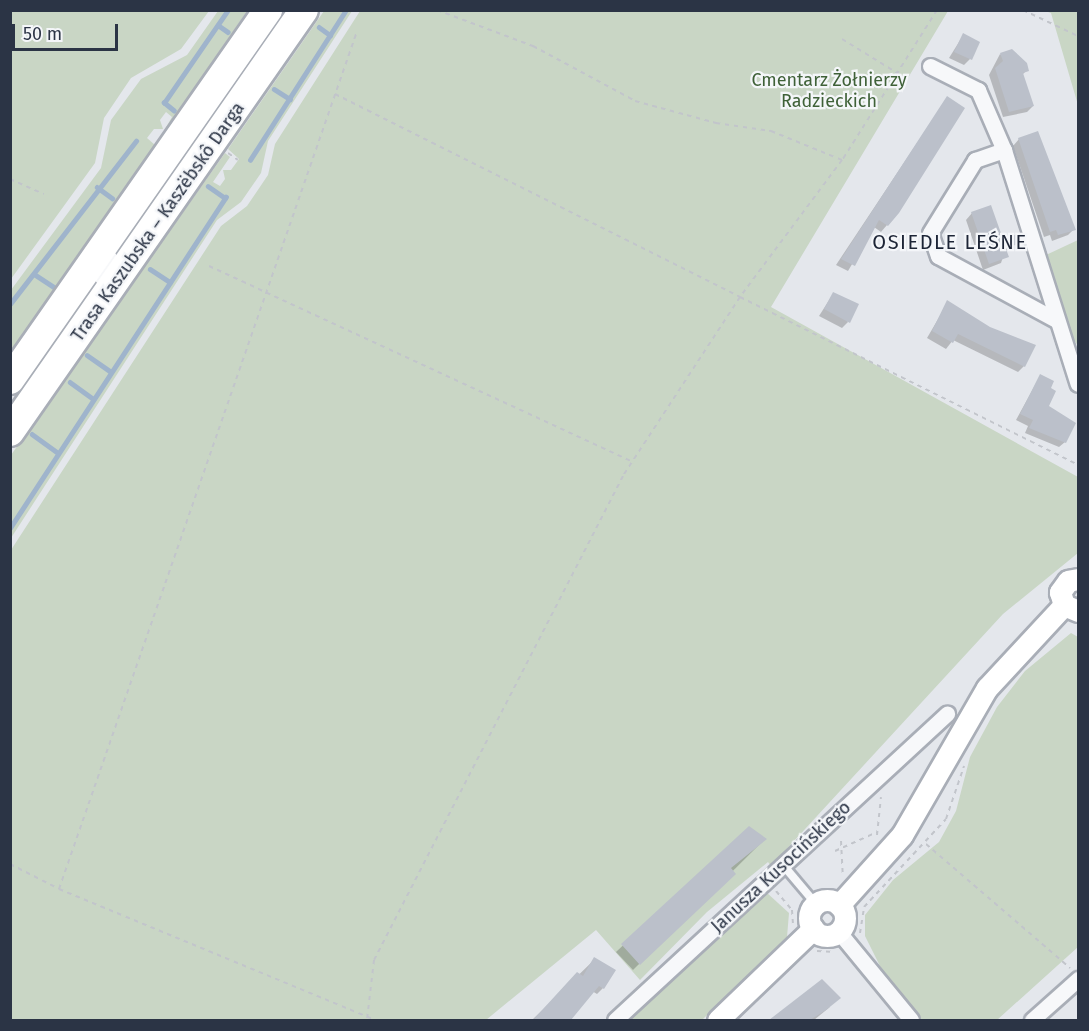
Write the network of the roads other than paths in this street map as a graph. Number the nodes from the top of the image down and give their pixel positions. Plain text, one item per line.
1 (268, 10) edge
2 (304, 10) edge
3 (930, 66) dead end
4 (1004, 150) junction
5 (143, 193) junction
6 (168, 210) junction
7 (101, 279) junction
8 (93, 287) dead end
9 (78, 302) dead end
10 (1056, 320) junction
11 (33, 348) junction
12 (58, 365) junction
13 (10, 380) edge
14 (1078, 384) edge
15 (10, 432) edge
16 (1078, 579) edge
17 (1071, 608) edge
18 (947, 714) dead end
19 (783, 866) junction
20 (816, 904) junction
21 (839, 905) junction
22 (838, 931) junction
23 (806, 936) junction
24 (1078, 977) edge
25 (615, 1020) edge
26 (718, 1020) edge
27 (911, 1020) edge
28 (1032, 1020) edge

1 - 5 highway, Trasa Kaszubska – Kaszëbskô Darga
2 - 6 highway, Trasa Kaszubska – Kaszëbskô Darga
3 - 4 street
4 - 10 street
4 - 10 street
5 - 7 lane
5 - 11 highway, Trasa Kaszubska – Kaszëbskô Darga
6 - 7 lane
6 - 12 highway, Trasa Kaszubska – Kaszëbskô Darga
7 - 8 lane
7 - 12 lane
9 - 11 lane
10 - 14 street
11 - 13 highway, Trasa Kaszubska – Kaszëbskô Darga
12 - 15 highway, Trasa Kaszubska – Kaszëbskô Darga
16 - 17 street
17 - 21 street
18 - 19 street, Janusza Kusocińskiego
19 - 20 lane
19 - 25 street, Janusza Kusocińskiego
20 - 21 street
20 - 23 street
21 - 22 street
22 - 23 street
22 - 27 street
23 - 26 street
24 - 28 street

